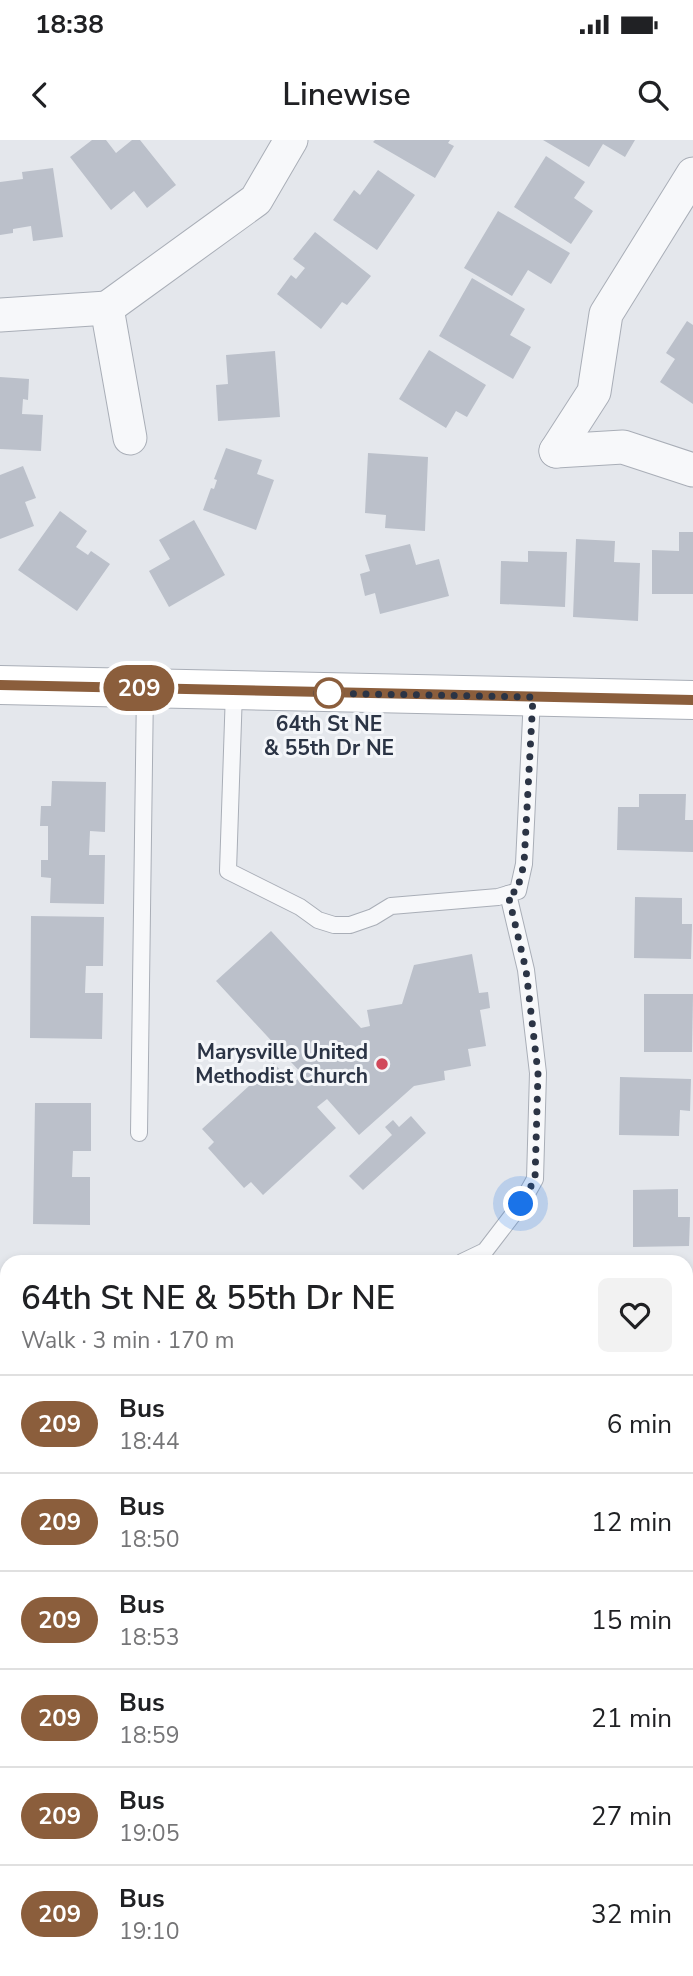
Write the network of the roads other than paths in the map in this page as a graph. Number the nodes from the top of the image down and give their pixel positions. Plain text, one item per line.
1 (291, 140) edge
2 (693, 174) edge
3 (107, 308) junction
4 (0, 315) edge
5 (130, 438) dead end
6 (693, 470) edge
7 (0, 685) edge
8 (145, 688) junction
9 (234, 691) junction
10 (533, 697) junction
11 (693, 700) edge
12 (508, 894) junction
13 (139, 1133) dead end
14 (477, 1255) edge

1 - 3 street
2 - 6 street
3 - 4 street
3 - 5 street
7 - 8 main road
8 - 9 main road
8 - 13 lane
9 - 10 main road
9 - 12 lane
10 - 11 main road
10 - 12 lane
12 - 14 lane

